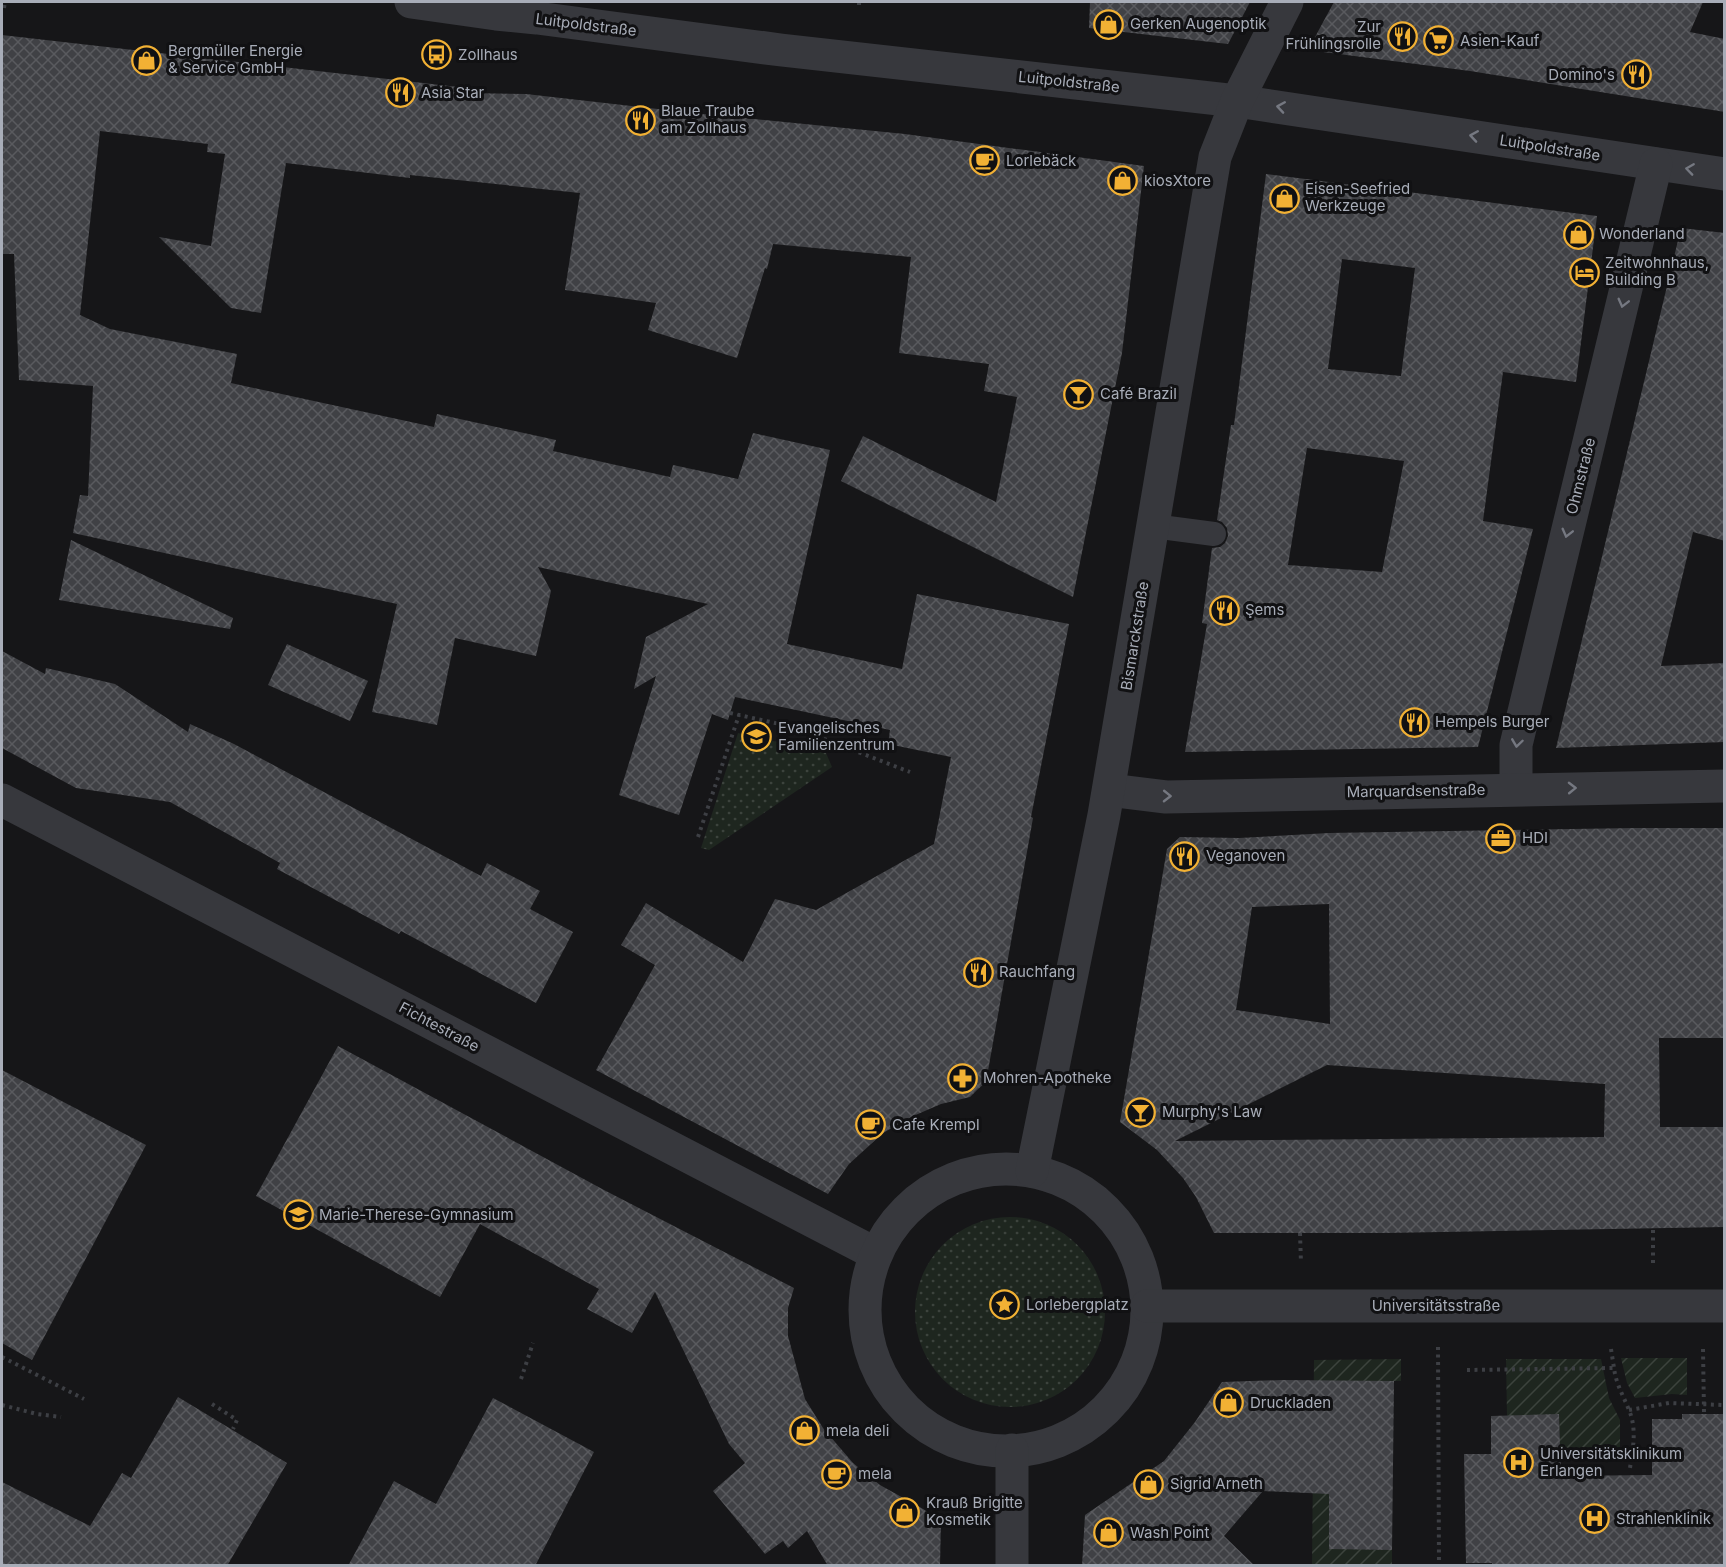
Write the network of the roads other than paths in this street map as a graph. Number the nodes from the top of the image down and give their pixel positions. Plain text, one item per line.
1 (411, 2) edge
2 (1287, 2) edge
3 (497, 8) edge
4 (1237, 101) junction
5 (1656, 164) junction
6 (1725, 174) edge
7 (1153, 526) junction
8 (1214, 534) dead end
9 (1725, 786) edge
10 (1516, 789) junction
11 (1108, 790) junction
12 (2, 800) edge
13 (1032, 1172) junction
14 (876, 1254) junction
15 (1147, 1306) junction
16 (1713, 1306) edge
17 (1012, 1450) junction
18 (1012, 1566) edge

1 - 3 street, Luitpoldstraße
2 - 4 street, Bismarckstraße
3 - 4 street, Luitpoldstraße
5 -> 4 street, Luitpoldstraße
4 - 7 street, Bismarckstraße
6 -> 5 street, Luitpoldstraße
5 -> 10 street, Ohmstraße
7 - 8 lane
7 - 11 street, Bismarckstraße
10 -> 9 street, Marquardsenstraße
11 -> 10 street, Marquardsenstraße
11 - 13 street, Bismarckstraße
12 - 14 street, Fichtestraße
13 - 14 street
13 - 15 street
14 - 17 street
15 - 16 street, Universitätsstraße
15 - 17 street
17 - 18 street

